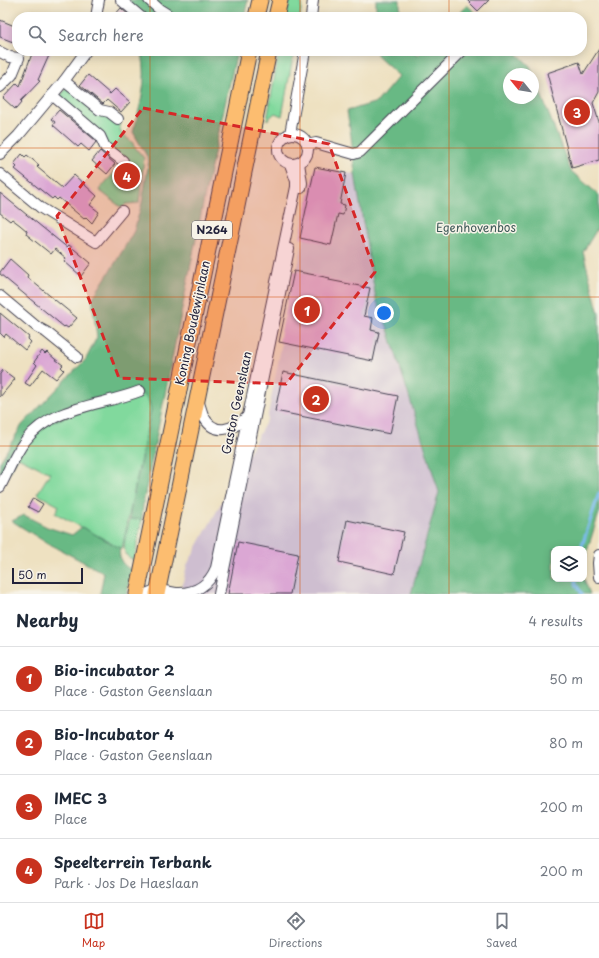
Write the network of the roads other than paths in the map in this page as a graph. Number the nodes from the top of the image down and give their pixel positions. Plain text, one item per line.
1 (99, 0) edge
2 (121, 0) edge
3 (149, 0) edge
4 (260, 0) edge
5 (280, 0) edge
6 (314, 0) edge
7 (97, 12) edge
8 (135, 12) edge
9 (164, 12) edge
10 (257, 12) edge
11 (277, 12) edge
12 (312, 12) edge
13 (0, 52) edge
14 (82, 56) edge
15 (248, 56) edge
16 (268, 56) edge
17 (304, 56) edge
18 (457, 56) edge
19 (64, 81) junction
20 (0, 87) edge
21 (52, 95) junction
22 (118, 119) dead end
23 (290, 134) junction
24 (307, 145) junction
25 (0, 154) edge
26 (123, 161) dead end
27 (294, 163) junction
28 (0, 174) edge
29 (122, 211) dead end
30 (0, 296) edge
31 (77, 357) dead end
32 (140, 391) dead end
33 (198, 398) junction
34 (247, 417) junction
35 (0, 487) edge
36 (599, 555) edge
37 (599, 577) edge
38 (154, 593) edge
39 (136, 594) edge
40 (219, 594) edge

1 - 7 street
2 - 8 street
3 - 9 street
4 - 10 highway
5 - 11 highway
6 - 12 street
13 - 20 street
14 - 19 street
15 - 39 highway, Koning Boudewijnlaan / N264
16 - 33 highway, Koning Boudewijnlaan / N264
17 - 23 street
18 - 24 street
19 - 21 street
19 - 22 street
21 - 25 street
21 - 26 street
23 - 24 street
23 - 27 street, Gaston Geenslaan
24 - 27 street
27 - 34 street, Gaston Geenslaan
27 - 40 street, Gaston Geenslaan
28 - 29 street
30 - 31 street
32 - 35 street
33 - 34 street, Koning Boudewijnlaan
33 - 38 highway, Koning Boudewijnlaan / N264
34 - 38 street, Gaston Geenslaan
36 - 37 street

